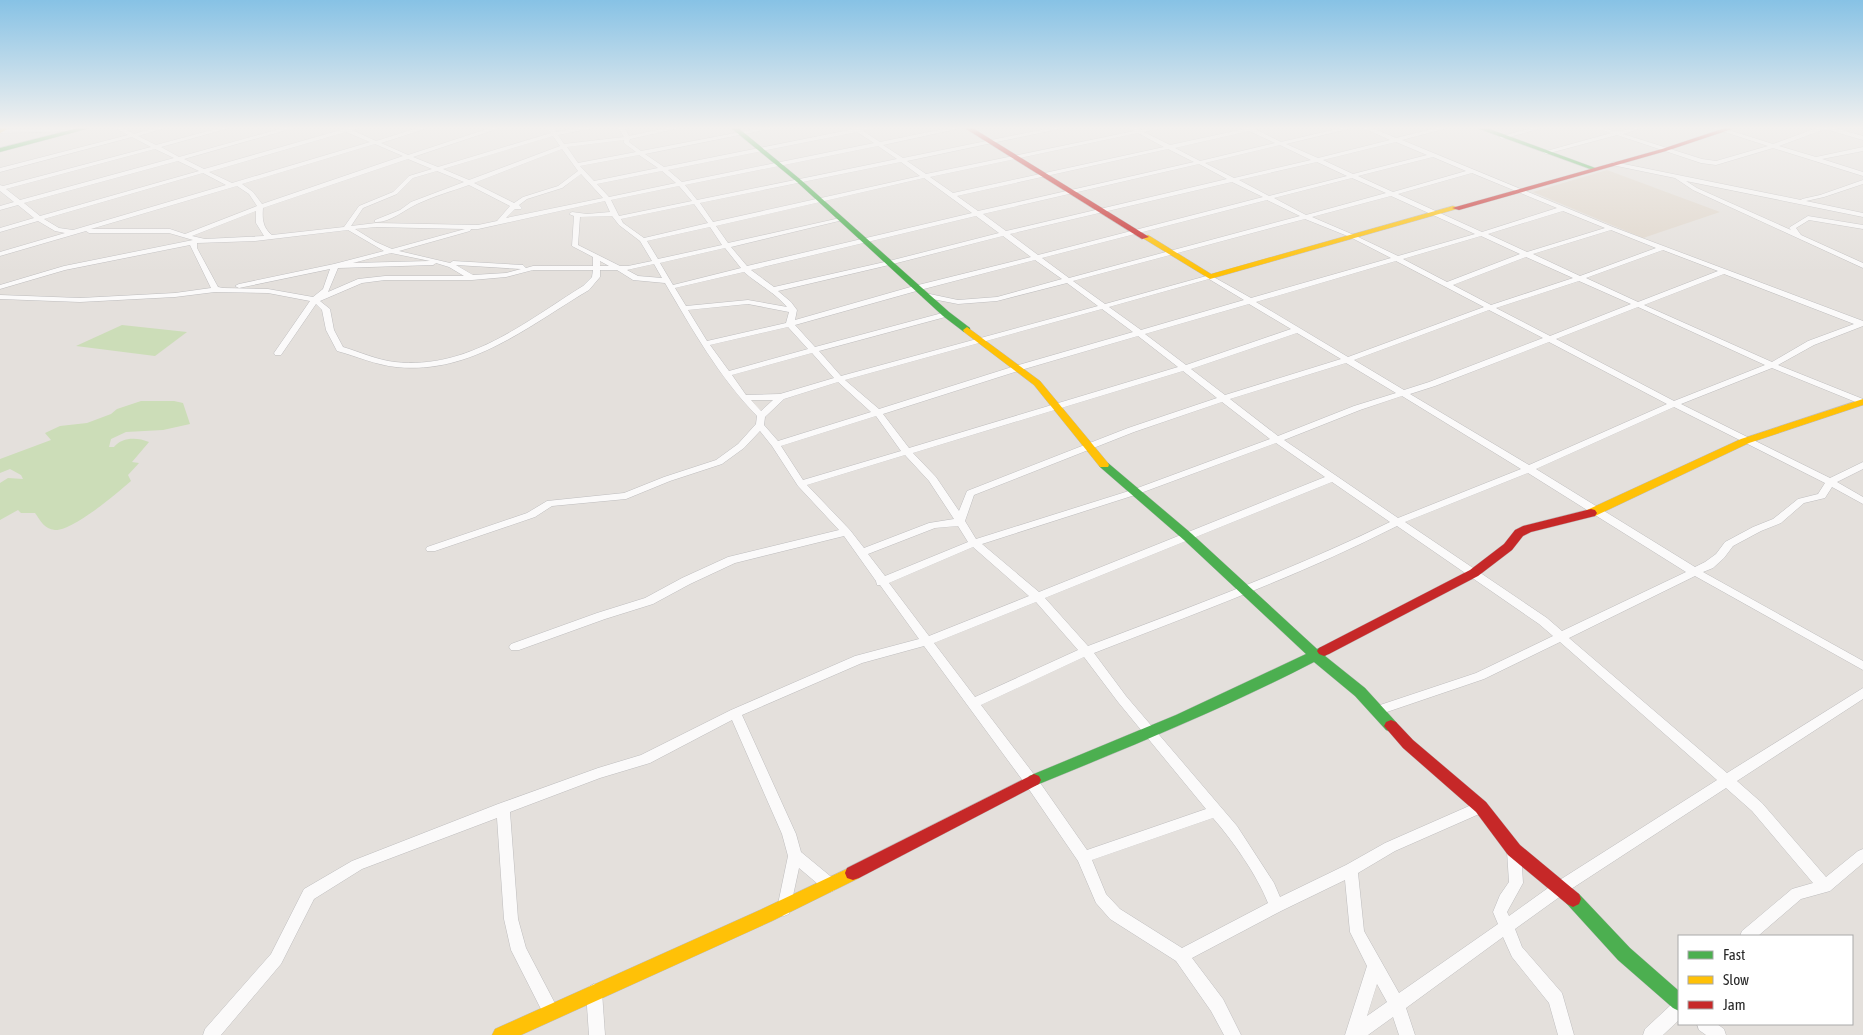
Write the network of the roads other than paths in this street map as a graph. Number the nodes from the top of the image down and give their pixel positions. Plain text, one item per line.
1 (49, 175) edge
2 (121, 175) edge
3 (193, 175) edge
4 (213, 175) edge
5 (265, 175) edge
6 (350, 175) edge
7 (417, 175) edge
8 (452, 175) edge
9 (490, 175) edge
10 (572, 175) edge
11 (586, 175) edge
12 (632, 175) edge
13 (671, 175) edge
14 (727, 175) edge
15 (793, 175) edge
16 (826, 175) edge
17 (922, 175) edge
18 (933, 175) edge
19 (1036, 175) edge
20 (1044, 175) edge
21 (1142, 175) edge
22 (1227, 175) edge
23 (1251, 175) edge
24 (1347, 175) edge
25 (1356, 175) edge
26 (1455, 175) edge
27 (1486, 175) edge
28 (1571, 175) edge
29 (1669, 175) edge
30 (925, 177) junction
31 (1350, 177) junction
32 (1677, 177) junction
33 (1235, 179) junction
34 (799, 181) junction
35 (1863, 182) edge
36 (470, 183) junction
37 (593, 183) junction
38 (234, 184) junction
39 (681, 185) junction
40 (1, 188) edge
41 (1519, 189) junction
42 (1072, 192) junction
43 (1391, 194) junction
44 (952, 195) junction
45 (1822, 196) junction
46 (1267, 197) junction
47 (608, 200) junction
48 (820, 200) junction
49 (1799, 201) junction
50 (20, 203) junction
51 (696, 203) junction
52 (515, 205) junction
53 (260, 206) junction
54 (0, 208) edge
55 (1564, 208) junction
56 (1836, 208) junction
57 (1101, 210) junction
58 (553, 211) junction
59 (1434, 213) junction
60 (577, 214) junction
61 (977, 214) junction
62 (1862, 215) edge
63 (528, 216) junction
64 (615, 216) junction
65 (1306, 216) junction
66 (39, 218) junction
67 (1808, 218) junction
68 (840, 220) junction
69 (499, 222) junction
70 (711, 224) junction
71 (364, 226) junction
72 (347, 227) junction
73 (1611, 228) junction
74 (1863, 228) edge
75 (0, 230) edge
76 (1136, 230) junction
77 (77, 231) junction
78 (1004, 234) junction
79 (1482, 234) junction
80 (185, 236) junction
81 (1352, 236) junction
82 (270, 237) junction
83 (1801, 238) junction
84 (643, 240) junction
85 (863, 240) junction
86 (196, 241) junction
87 (726, 246) junction
88 (1662, 248) junction
89 (162, 249) junction
90 (391, 251) junction
91 (0, 254) edge
92 (1172, 254) junction
93 (1527, 254) junction
94 (597, 256) junction
95 (1035, 257) junction
96 (1396, 258) junction
97 (446, 262) junction
98 (400, 263) junction
99 (657, 263) junction
100 (889, 263) junction
101 (335, 266) junction
102 (1863, 266) edge
103 (533, 268) junction
104 (596, 269) junction
105 (620, 269) junction
106 (746, 270) junction
107 (1725, 271) junction
108 (1210, 277) junction
109 (472, 278) junction
110 (1578, 279) junction
111 (361, 281) junction
112 (1067, 281) junction
113 (670, 284) junction
114 (1446, 285) junction
115 (0, 286) edge
116 (216, 290) junction
117 (771, 290) junction
118 (921, 291) junction
119 (0, 297) edge
120 (315, 300) junction
121 (1249, 300) junction
122 (1636, 304) junction
123 (1103, 306) junction
124 (685, 308) junction
125 (1488, 308) junction
126 (793, 310) junction
127 (946, 314) junction
128 (790, 324) junction
129 (1862, 324) edge
130 (1297, 330) junction
131 (1141, 334) junction
132 (1549, 339) junction
133 (980, 341) junction
134 (705, 344) junction
135 (813, 349) junction
136 (278, 353) dead end
137 (1347, 360) junction
138 (1772, 365) junction
139 (1018, 368) junction
140 (1184, 368) junction
141 (726, 374) junction
142 (839, 379) junction
143 (1401, 394) junction
144 (781, 397) junction
145 (744, 398) junction
146 (1225, 398) junction
147 (1863, 402) edge
148 (1674, 404) junction
149 (1058, 406) junction
150 (877, 412) junction
151 (761, 420) junction
152 (1278, 440) junction
153 (1745, 441) junction
154 (776, 445) junction
155 (1087, 446) junction
156 (907, 452) junction
157 (1863, 466) edge
158 (1528, 470) junction
159 (1332, 478) junction
160 (1830, 482) junction
161 (801, 484) junction
162 (1135, 492) junction
163 (1863, 501) edge
164 (1598, 511) junction
165 (960, 522) junction
166 (1397, 522) junction
167 (846, 532) junction
168 (1188, 537) junction
169 (974, 543) junction
170 (431, 549) dead end
171 (861, 552) junction
172 (1695, 572) junction
173 (1474, 573) junction
174 (881, 582) junction
175 (1244, 590) junction
176 (1038, 597) junction
177 (1563, 638) junction
178 (927, 640) junction
179 (515, 647) dead end
180 (1086, 652) junction
181 (1315, 655) junction
182 (1863, 666) edge
183 (1863, 693) edge
184 (973, 703) junction
185 (1378, 710) junction
186 (736, 713) junction
187 (1150, 733) junction
188 (1031, 781) junction
189 (1726, 781) junction
190 (1482, 807) junction
191 (503, 808) junction
192 (1216, 811) junction
193 (1514, 850) junction
194 (1863, 855) edge
195 (795, 856) junction
196 (1084, 857) junction
197 (1352, 870) junction
198 (830, 885) junction
199 (1825, 886) junction
200 (1560, 888) junction
201 (1276, 906) junction
202 (784, 909) junction
203 (1506, 927) junction
204 (1748, 935) edge
205 (1181, 956) junction
206 (1376, 966) junction
207 (594, 992) junction
208 (1678, 1001) edge
209 (1397, 1005) junction
210 (1678, 1010) edge
211 (551, 1011) junction
212 (1706, 1025) edge
213 (211, 1035) edge
214 (500, 1035) edge
215 (597, 1035) edge
216 (1233, 1035) edge
217 (1353, 1035) edge
218 (1406, 1035) edge
219 (1566, 1035) edge
220 (1651, 1035) edge
221 (1718, 1035) edge

1 - 40 street
2 - 50 street
3 - 66 street
4 - 38 street
5 - 38 street
6 - 53 street
7 - 72 street
8 - 36 street
9 - 36 street
10 - 52 street
11 - 37 street
12 - 37 street
13 - 39 street
14 - 39 street
15 - 34 street
16 - 34 street
17 - 30 street
18 - 30 street
19 - 44 street
20 - 42 street
21 - 42 street
22 - 33 street
23 - 33 street
24 - 31 street
25 - 31 street
26 - 43 street
27 - 41 street
28 - 41 street
29 - 32 street
30 - 44 street
30 - 48 street
31 - 43 street
31 - 46 street
32 - 49 street
32 - 83 street
33 - 46 street
33 - 57 street
34 - 48 street
34 - 51 street
35 - 45 street
36 - 52 street
36 - 71 street
37 - 47 street
38 - 53 street
38 - 77 street
39 - 47 street
39 - 51 street
40 - 50 street
41 - 55 street
41 - 59 street
42 - 57 street
42 - 61 street
43 - 59 street
43 - 65 street
44 - 61 street
45 - 49 street
45 - 56 street
46 - 65 street
46 - 76 street
47 - 58 street
47 - 64 street
48 - 68 street
48 - 70 street
49 - 56 street
50 - 54 street
50 - 66 street
51 - 64 street
51 - 70 street
52 - 58 street
52 - 63 street
52 - 69 street
53 - 80 street
53 - 82 street
55 - 73 street
55 - 79 street
56 - 62 street
57 - 76 street
57 - 78 street
58 - 60 street
58 - 63 street
59 - 79 street
59 - 81 street
60 - 64 street
60 - 94 street
61 - 78 street
61 - 85 street
62 - 67 street
63 - 69 street
64 - 84 street
65 - 81 street
65 - 92 street
66 - 75 street
66 - 77 street
67 - 74 street
67 - 83 street
68 - 85 street
68 - 87 street
69 - 71 street
69 - 90 street
70 - 84 street
70 - 87 street
71 - 72 street
72 - 82 street
72 - 90 street
73 - 88 street
73 - 93 street
76 - 92 street
76 - 95 street
77 - 80 street
77 - 91 street
78 - 95 street
78 - 100 street
79 - 93 street
79 - 96 street
80 - 86 street
80 - 89 street
81 - 96 street
81 - 108 street
82 - 86 street
83 - 102 street
84 - 99 street
85 - 100 street
85 - 106 street
86 - 89 street
86 - 116 street
87 - 99 street
87 - 106 street
88 - 107 street
88 - 110 street
89 - 115 street
90 - 97 street
90 - 101 street
92 - 108 street
92 - 112 street
93 - 110 street
93 - 114 street
94 - 104 street
94 - 105 street
95 - 112 street
95 - 118 street
96 - 114 street
96 - 121 street
97 - 98 street
97 - 103 street
97 - 109 street
98 - 101 street
98 - 111 street
99 - 105 street
99 - 113 street
100 - 117 street
100 - 118 street
101 - 116 street
101 - 120 street
103 - 104 street
103 - 109 street
104 - 105 street
104 - 120 street
105 - 113 street
106 - 113 street
106 - 117 street
107 - 122 street
107 - 129 street
108 - 121 street
108 - 123 street
109 - 111 street
110 - 122 street
110 - 125 street
111 - 120 street
112 - 118 street
112 - 123 street
113 - 124 street
114 - 125 street
116 - 119 street
116 - 120 street
117 - 126 street
118 - 127 street
118 - 128 street
120 - 136 street
121 - 130 street
121 - 131 street
122 - 132 street
122 - 138 street
123 - 131 street
123 - 133 street
124 - 126 street
124 - 134 street
125 - 132 street
125 - 137 street
126 - 128 street
127 - 133 street
127 - 135 street
128 - 134 street
128 - 135 street
129 - 138 street
130 - 137 street
130 - 140 street
131 - 139 street
131 - 140 street
132 - 143 street
132 - 148 street
133 - 139 street
133 - 142 street
134 - 141 street
135 - 141 street
135 - 142 street
137 - 143 street
137 - 146 street
138 - 147 street
138 - 148 street
139 - 149 street
139 - 150 street
140 - 146 street
140 - 149 street
141 - 145 street
142 - 144 street
142 - 150 street
143 - 152 street
143 - 158 street
144 - 145 street
144 - 151 street
145 - 151 street
146 - 152 street
146 - 155 street
147 - 153 street
148 - 153 street
148 - 158 street
149 - 155 street
149 - 156 street
150 - 154 street
150 - 156 street
151 - 154 street
151 - 170 street
152 - 159 street
152 - 162 street
153 - 160 street
153 - 164 street
154 - 161 street
155 - 162 street
155 - 165 street
156 - 161 street
156 - 165 street
157 - 160 street
158 - 164 street
158 - 166 street
159 - 166 street
159 - 168 street
160 - 163 street
160 - 172 street
161 - 167 street
162 - 168 street
162 - 169 street
164 - 172 street
164 - 173 street
165 - 169 street
165 - 171 street
166 - 173 street
166 - 175 street
167 - 171 street
167 - 179 street
168 - 175 street
168 - 176 street
169 - 174 street
169 - 176 street
171 - 174 street
172 - 177 street
172 - 182 street
173 - 177 street
173 - 181 street
174 - 178 street
175 - 180 street
175 - 181 street
176 - 178 street
176 - 180 street
177 - 185 street
177 - 189 street
178 - 184 street
178 - 186 street
180 - 184 street
180 - 187 street
181 - 185 street
181 - 187 street
183 - 189 street
184 - 188 street
185 - 190 street
186 - 191 street
186 - 195 street
187 - 188 street
187 - 192 street
188 - 196 street
188 - 198 street
189 - 199 street
189 - 200 street
190 - 193 street
190 - 197 street
191 - 211 street
191 - 213 street
192 - 196 street
192 - 201 street
193 - 200 street
193 - 203 street
194 - 199 street
195 - 198 street
195 - 202 street
196 - 205 street
197 - 201 street
197 - 206 street
198 - 202 street
199 - 204 street
200 - 203 street
200 - 208 street
201 - 205 street
202 - 207 street
203 - 209 street
203 - 219 street
205 - 216 street
206 - 209 street
206 - 217 street
207 - 211 street
207 - 215 street
209 - 217 street
209 - 218 street
210 - 220 street
211 - 214 street
212 - 221 street

